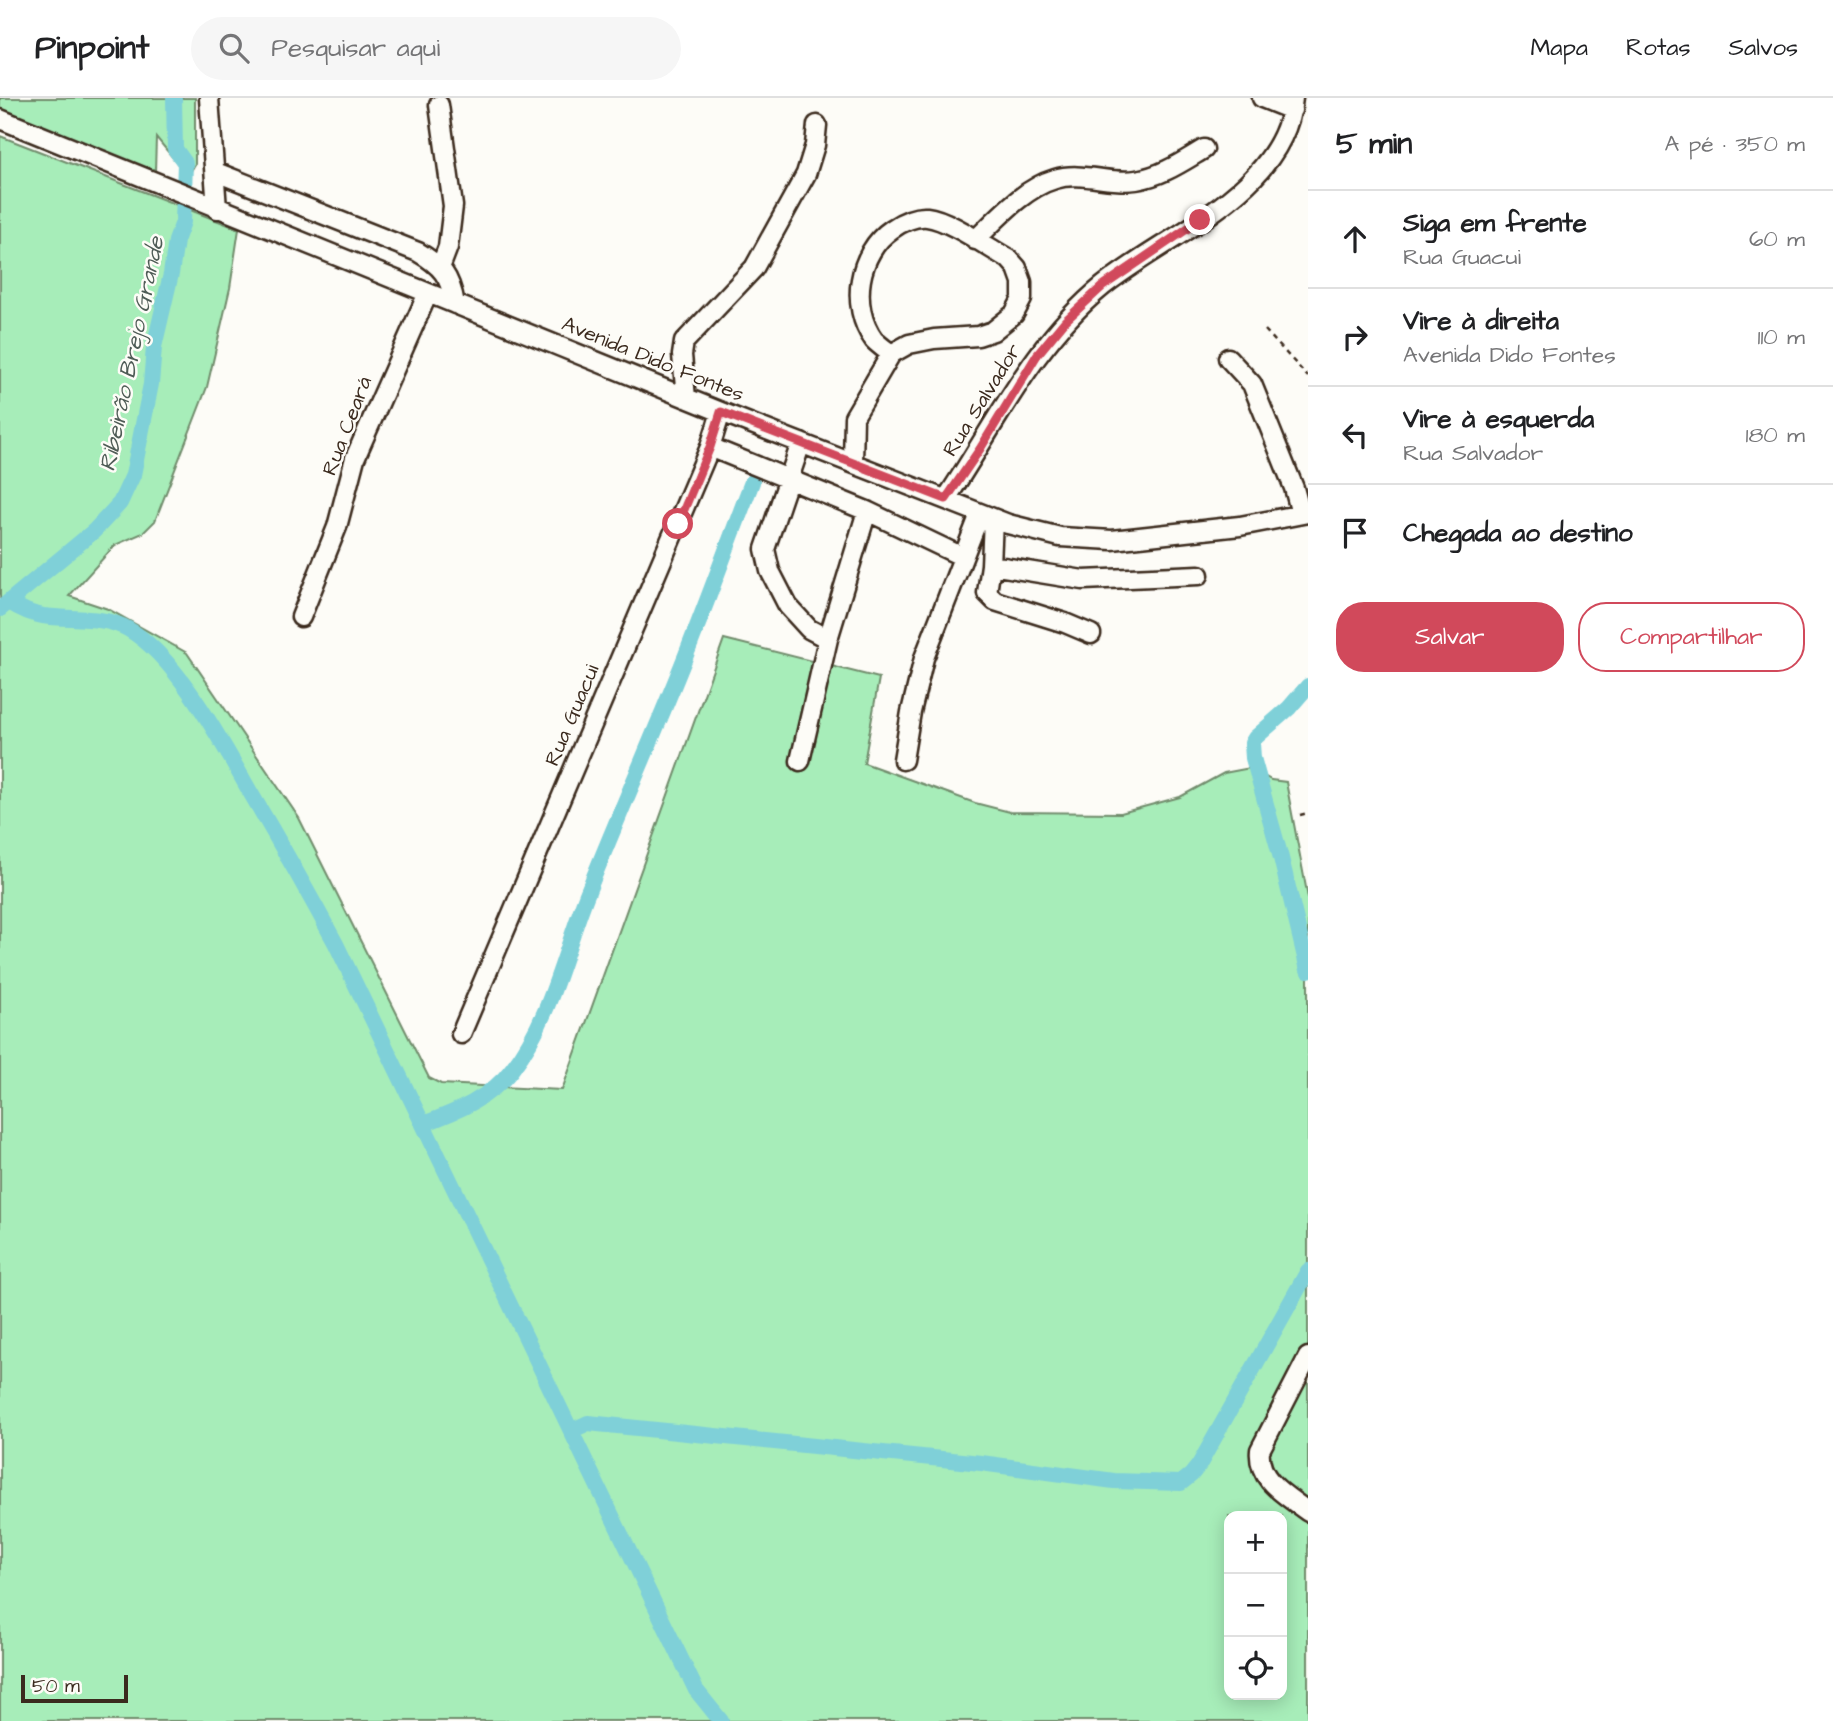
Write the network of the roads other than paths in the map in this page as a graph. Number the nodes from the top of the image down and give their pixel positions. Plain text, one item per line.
1 (209, 98) edge
2 (1262, 98) edge
3 (1292, 104) edge
4 (439, 105) dead end
5 (0, 120) edge
6 (817, 125) dead end
7 (1203, 149) dead end
8 (216, 172) junction
9 (217, 209) junction
10 (975, 240) junction
11 (440, 268) junction
12 (428, 293) junction
13 (455, 304) junction
14 (891, 354) junction
15 (1228, 358) dead end
16 (687, 398) junction
17 (721, 412) junction
18 (801, 443) junction
19 (710, 447) junction
20 (852, 463) junction
21 (790, 481) junction
22 (946, 499) junction
23 (867, 511) junction
24 (1305, 514) edge
25 (986, 517) junction
26 (963, 558) junction
27 (991, 565) junction
28 (1199, 575) dead end
29 (301, 617) dead end
30 (1091, 635) dead end
31 (828, 639) junction
32 (902, 760) dead end
33 (800, 761) dead end
34 (461, 1034) dead end
35 (1308, 1357) edge
36 (1308, 1513) edge

1 - 8 street
2 - 3 street
3 - 22 street, Rua Salvador
4 - 11 street
5 - 9 street, Avenida Dido Fontes
6 - 16 street
7 - 10 street
8 - 9 street
8 - 11 street
9 - 12 street, Avenida Dido Fontes
10 - 14 street
10 - 14 street
11 - 13 street
12 - 13 street, Avenida Dido Fontes
12 - 29 street, Rua Ceará
13 - 16 street, Avenida Dido Fontes
14 - 20 street
15 - 24 street
16 - 17 street, Avenida Dido Fontes
17 - 18 street, Avenida Dido Fontes
17 - 19 street, Rua Guacui
18 - 20 street, Avenida Dido Fontes
18 - 21 street
19 - 21 street
19 - 34 street, Rua Guacui
20 - 22 street, Avenida Dido Fontes
21 - 23 street
21 - 31 street
22 - 25 street, Avenida Dido Fontes
23 - 26 street
23 - 31 street
24 - 25 street, Avenida Dido Fontes
25 - 26 street
25 - 27 street
26 - 32 street
27 - 28 street
27 - 30 street
31 - 33 street
35 - 36 street

